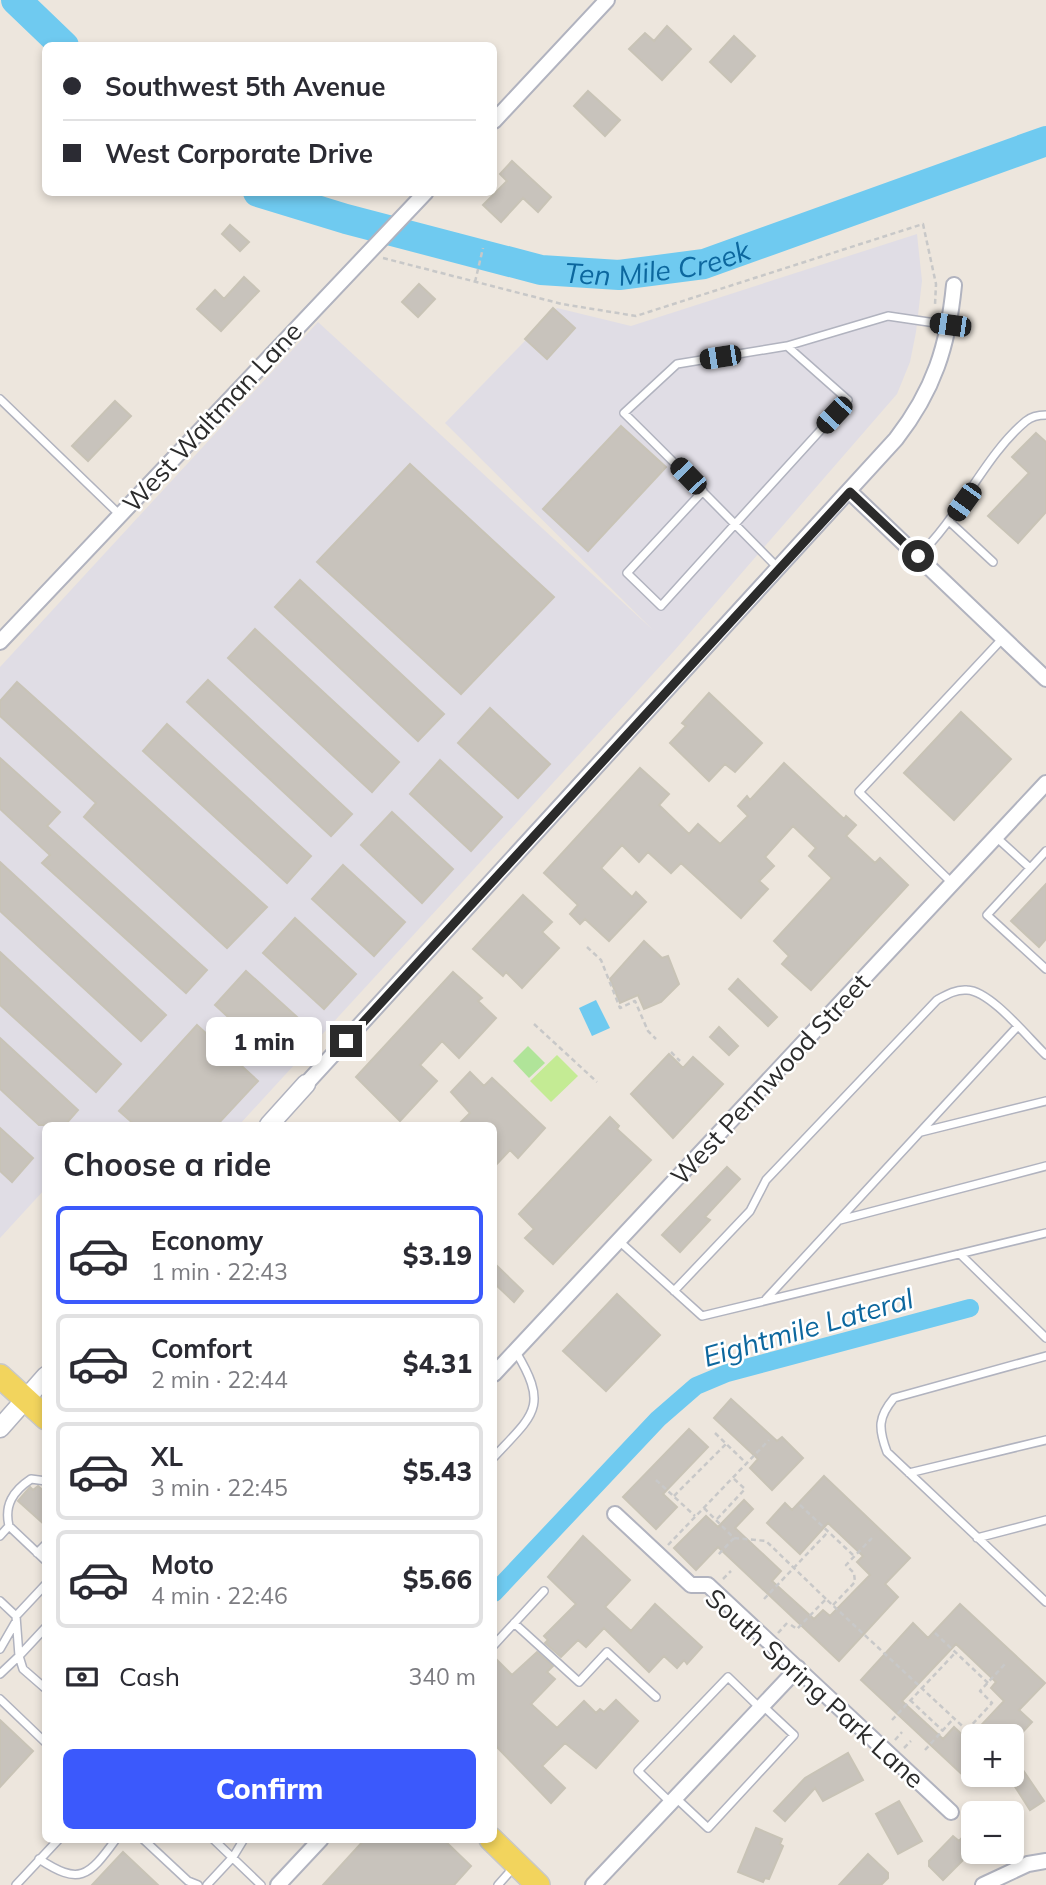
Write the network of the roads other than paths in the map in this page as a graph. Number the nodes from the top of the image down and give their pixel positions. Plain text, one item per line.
1 (607, 0) edge
2 (497, 118) edge
3 (422, 196) edge
4 (954, 285) dead end
5 (950, 325) junction
6 (787, 346) junction
7 (0, 399) edge
8 (1046, 415) edge
9 (702, 491) junction
10 (850, 492) junction
11 (120, 515) junction
12 (950, 522) junction
13 (735, 524) junction
14 (918, 556) junction
15 (993, 562) dead end
16 (778, 568) junction
17 (1004, 638) junction
18 (0, 642) edge
19 (1046, 679) edge
20 (1046, 783) edge
21 (996, 837) junction
22 (1046, 851) edge
23 (1030, 868) junction
24 (953, 883) junction
25 (1046, 969) edge
26 (1017, 1027) junction
27 (1046, 1055) edge
28 (306, 1084) joint
29 (1046, 1101) edge
30 (272, 1122) edge
31 (920, 1132) junction
32 (1046, 1166) edge
33 (839, 1221) junction
34 (1046, 1233) edge
35 (619, 1241) junction
36 (960, 1254) junction
37 (674, 1290) junction
38 (766, 1300) junction
39 (1046, 1338) edge
40 (515, 1351) junction
41 (1046, 1356) edge
42 (497, 1371) edge
43 (0, 1376) edge
44 (42, 1380) edge
45 (25, 1399) junction
46 (42, 1414) edge
47 (0, 1428) edge
48 (1046, 1440) edge
49 (497, 1454) edge
50 (909, 1473) junction
51 (42, 1480) edge
52 (615, 1514) dead end
53 (1046, 1520) edge
54 (9, 1527) junction
55 (0, 1535) edge
56 (977, 1538) junction
57 (42, 1548) edge
58 (37, 1552) junction
59 (42, 1557) edge
60 (42, 1589) edge
61 (544, 1591) dead end
62 (0, 1601) edge
63 (1046, 1602) edge
64 (16, 1618) junction
65 (514, 1623) junction
66 (42, 1631) edge
67 (497, 1642) edge
68 (0, 1649) edge
69 (19, 1656) junction
70 (798, 1668) junction
71 (0, 1674) edge
72 (42, 1686) edge
73 (656, 1697) dead end
74 (0, 1699) edge
75 (762, 1707) junction
76 (42, 1739) edge
77 (673, 1800) junction
78 (951, 1812) dead end
79 (55, 1843) edge
80 (112, 1843) edge
81 (147, 1843) edge
82 (217, 1843) edge
83 (242, 1843) edge
84 (317, 1843) edge
85 (495, 1843) edge
86 (233, 1857) junction
87 (39, 1859) junction
88 (1046, 1861) edge
89 (517, 1864) junction
90 (16, 1885) edge
91 (198, 1885) edge
92 (206, 1885) edge
93 (261, 1885) edge
94 (278, 1885) edge
95 (498, 1885) edge
96 (538, 1885) edge
97 (593, 1885) edge
98 (983, 1885) edge

1 - 2 street
3 - 11 street, West Waltman Lane
4 - 5 street
5 - 6 lane
5 - 10 street
6 - 9 lane
6 - 13 lane
7 - 11 lane
8 - 12 lane
9 - 13 lane
9 - 13 lane
10 - 14 street
10 - 16 street
11 - 18 street, West Waltman Lane
12 - 14 lane
12 - 15 lane
13 - 16 lane
14 - 17 street
16 - 28 street
17 - 19 street
17 - 24 lane
20 - 21 street, West Pennwood Street
21 - 23 lane
21 - 24 street, West Pennwood Street
22 - 23 lane
23 - 25 lane
24 - 35 street, West Pennwood Street
26 - 27 lane
26 - 31 lane
26 - 37 lane
28 - 30 street
29 - 31 lane
31 - 33 lane
32 - 33 lane
33 - 38 lane
34 - 36 lane
35 - 37 lane
35 - 40 street, West Pennwood Street
36 - 38 lane
36 - 39 lane
37 - 38 lane
40 - 42 street, West Pennwood Street
40 - 49 lane
41 - 50 lane
43 - 45 main road
44 - 45 street
45 - 46 main road
45 - 47 street
48 - 50 lane
50 - 56 lane
51 - 54 lane
52 - 70 street, South Spring Park Lane
53 - 56 lane
54 - 55 lane
54 - 58 lane
56 - 63 lane
57 - 58 lane
58 - 59 lane
60 - 64 lane
61 - 65 lane
62 - 64 lane
64 - 68 lane
64 - 69 lane
65 - 67 lane
65 - 73 lane
66 - 69 lane
69 - 71 lane
69 - 72 lane
70 - 75 street
70 - 78 street, South Spring Park Lane
74 - 76 lane
75 - 77 street
75 - 77 lane
75 - 77 lane
77 - 97 street
79 - 87 lane
80 - 87 lane
81 - 91 lane
82 - 86 lane
83 - 86 lane
84 - 94 street
85 - 89 main road
86 - 92 lane
86 - 93 lane
87 - 90 lane
88 - 98 street
89 - 95 lane
89 - 96 main road

